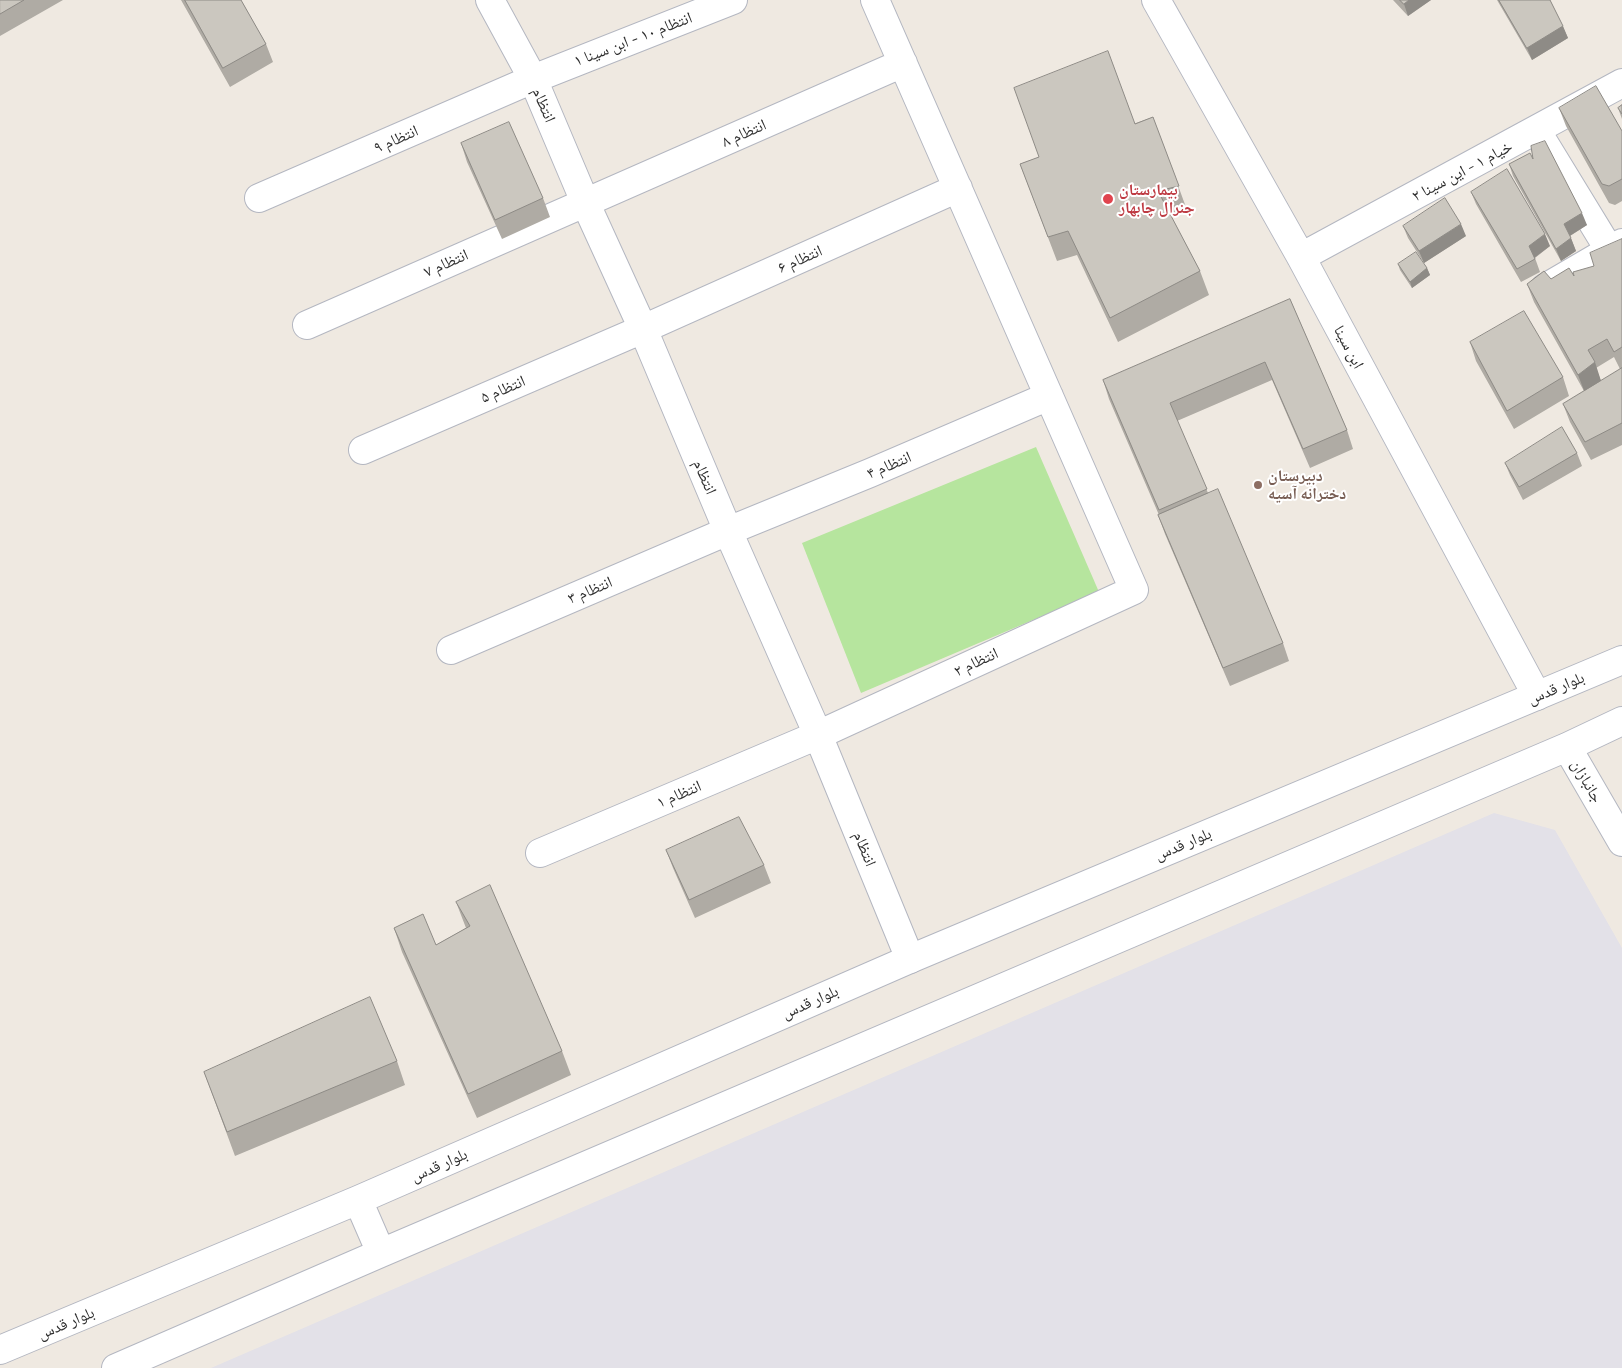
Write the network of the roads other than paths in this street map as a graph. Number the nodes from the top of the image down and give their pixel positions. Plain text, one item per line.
1 (490, 0) edge
2 (733, 0) edge
3 (875, 0) edge
4 (1156, 0) edge
5 (903, 63) junction
6 (533, 79) junction
7 (1622, 83) edge
8 (1536, 131) junction
9 (958, 188) junction
10 (259, 198) dead end
11 (586, 202) junction
12 (1616, 247) edge
13 (1301, 257) junction
14 (1544, 288) edge
15 (307, 325) dead end
16 (642, 329) junction
17 (1050, 396) junction
18 (363, 450) dead end
19 (728, 531) junction
20 (451, 650) dead end
21 (1622, 660) edge
22 (1538, 696) junction
23 (1622, 721) edge
24 (818, 734) junction
25 (1567, 747) junction
26 (1622, 842) edge
27 (540, 853) dead end
28 (910, 959) junction
29 (358, 1200) junction
30 (382, 1252) junction
31 (0, 1350) edge
32 (116, 1368) edge

1 - 6 street, انتظام
2 - 6 street, انتظام ۱۰ - ابن سینا ۱
3 - 5 street
4 - 13 street, ابن سینا
5 - 9 street
5 - 11 street, انتظام ۸
6 - 10 street, انتظام ۹
6 - 11 street, انتظام
7 - 8 street, خیام ۱ - این سینا ۲
8 - 12 street
8 - 13 street, خیام ۱ - این سینا ۲
9 - 16 street, انتظام ۶
9 - 17 street
11 - 15 street, انتظام ۷
11 - 16 street, انتظام
12 - 14 street
13 - 22 street, ابن سینا
16 - 18 street, انتظام ۵
16 - 19 street, انتظام
17 - 19 street, انتظام ۴
17 - 24 street, انتظام ۲
19 - 20 street, انتظام ۳
19 - 24 street, انتظام
21 - 22 street, بلوار قدس
22 - 28 street, بلوار قدس
23 - 25 street
24 - 27 street, انتظام ۱
24 - 28 street, انتظام
25 - 26 street, جانبازان
25 - 30 street
28 - 29 street, بلوار قدس
29 - 30 street
29 - 31 street, بلوار قدس
30 - 32 street

